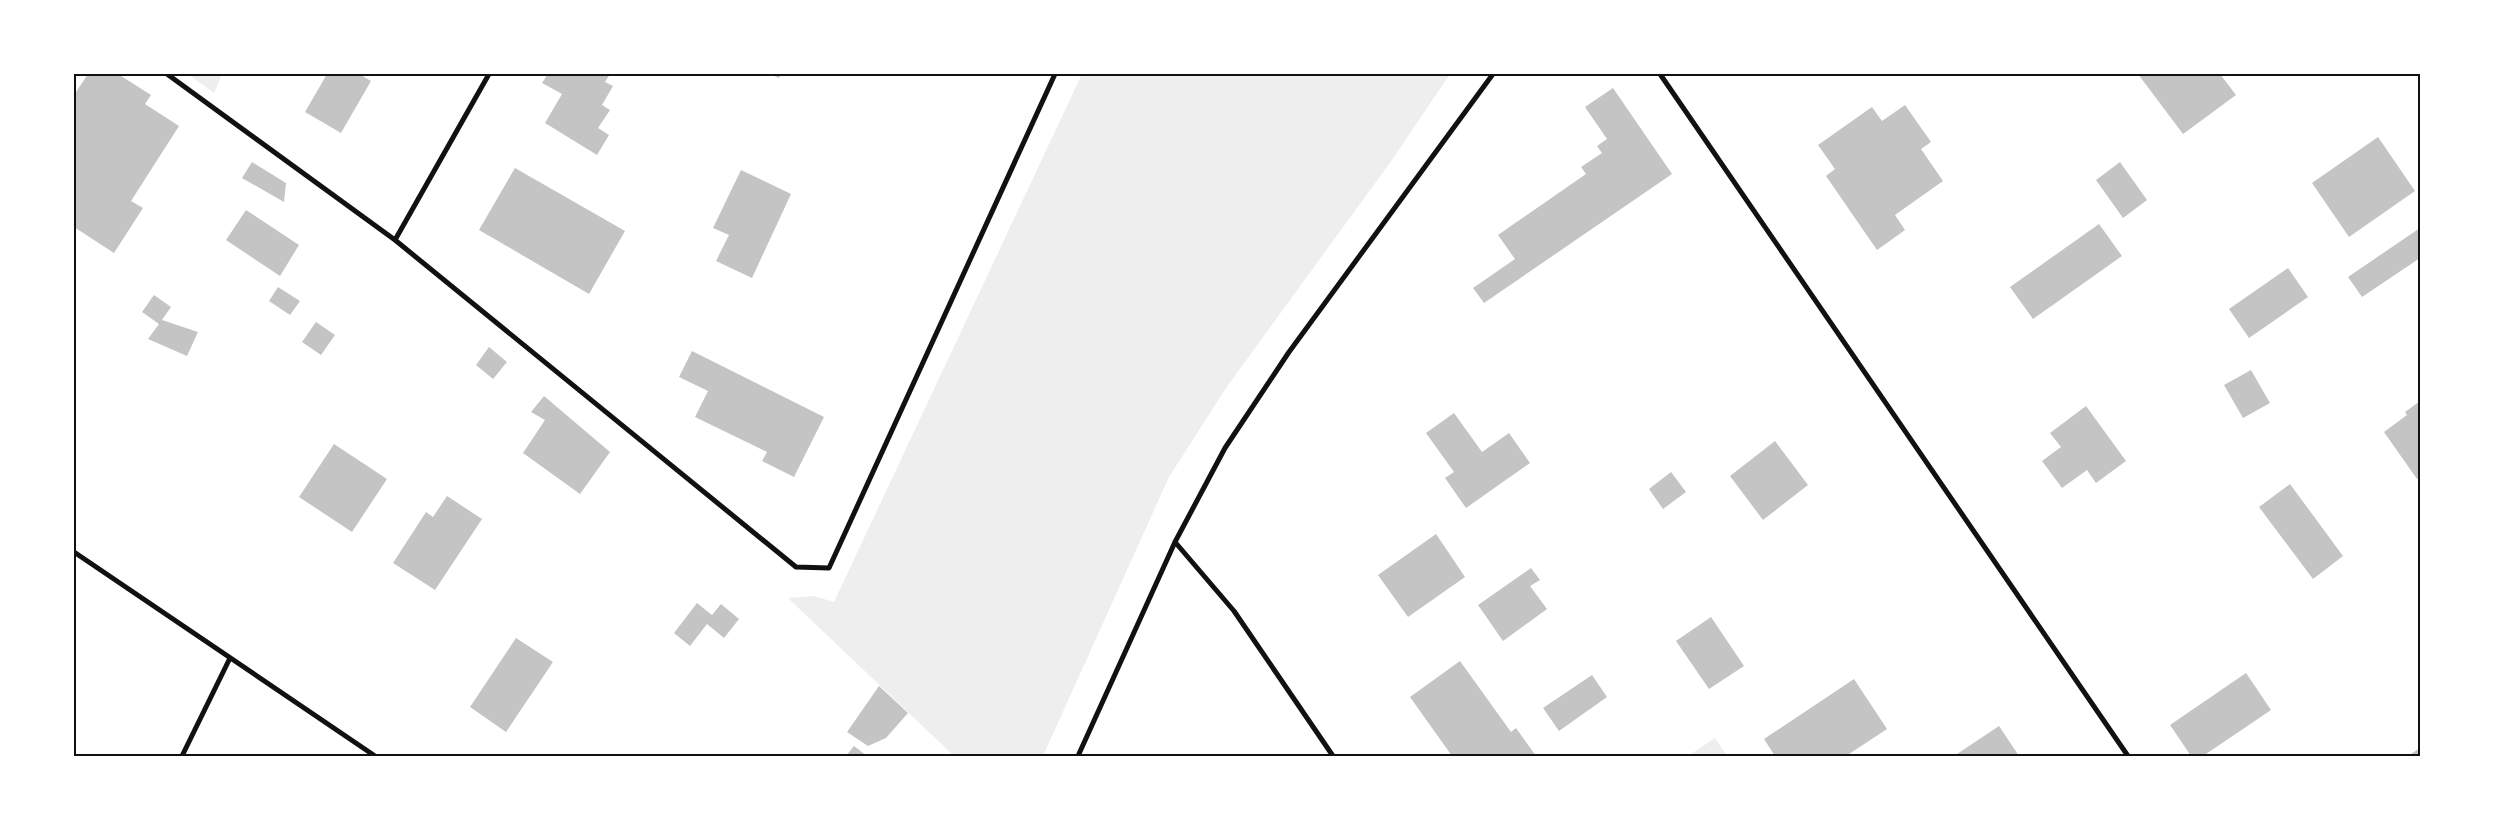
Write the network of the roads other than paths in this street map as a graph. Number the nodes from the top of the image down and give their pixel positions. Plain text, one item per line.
1 (167, 74) edge
2 (489, 74) edge
3 (1055, 74) edge
4 (1492, 74) edge
5 (1660, 74) edge
6 (395, 240) junction
7 (1176, 542) junction
8 (74, 552) edge
9 (230, 658) junction
10 (182, 756) edge
11 (375, 756) edge
12 (1078, 756) edge
13 (1333, 756) edge
14 (2128, 756) edge

1 - 6 street
2 - 6 street
3 - 6 street
4 - 7 street
5 - 14 street
7 - 12 street
7 - 13 street
8 - 9 street
9 - 10 street
9 - 11 street

